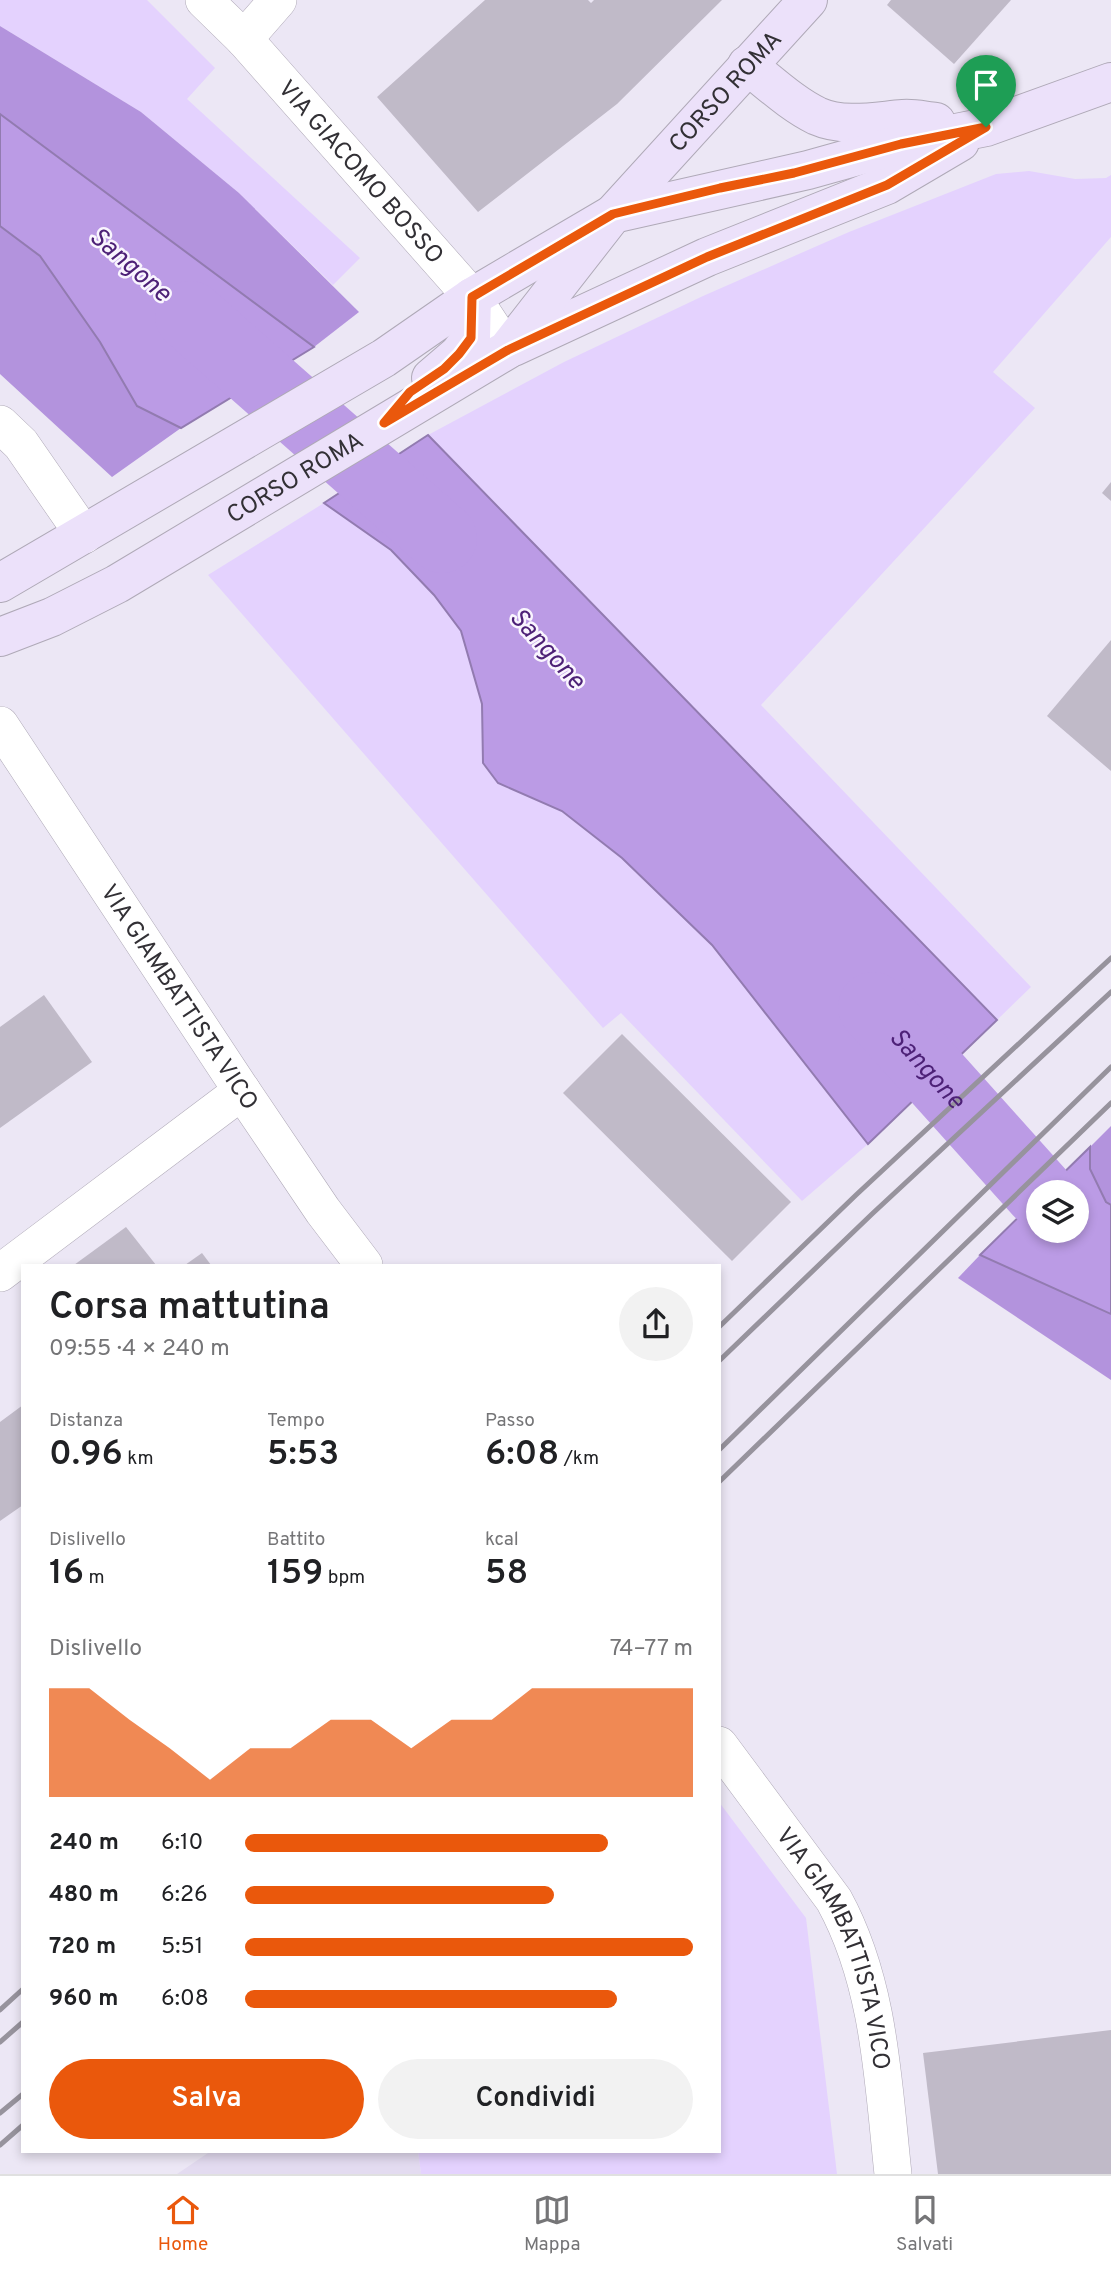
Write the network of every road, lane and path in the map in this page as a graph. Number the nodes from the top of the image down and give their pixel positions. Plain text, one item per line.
1 (204, 0) edge
2 (278, 0) edge
3 (808, 0) edge
4 (243, 40) junction
5 (747, 65) junction
6 (1111, 82) edge
7 (986, 127) junction
8 (613, 214) junction
9 (472, 297) junction
10 (508, 350) junction
11 (393, 418) junction
12 (0, 424) edge
13 (85, 535) junction
14 (0, 583) edge
15 (0, 637) edge
16 (0, 725) edge
17 (242, 1091) junction
18 (363, 1264) edge
19 (0, 1273) edge
20 (721, 1748) edge
21 (893, 2174) edge

1 - 4 street, VIA GIACOMO BOSSO
2 - 4 street
3 - 5 street, CORSO ROMA
4 - 9 street, VIA GIACOMO BOSSO
5 - 7 street
5 - 8 street, CORSO ROMA
6 - 7 street
7 - 8 street
7 - 10 street
8 - 9 street, CORSO ROMA
8 - 10 street, CORSO ROMA
9 - 10 street, VIA GIACOMO BOSSO
9 - 11 street
9 - 13 street, CORSO ROMA
10 - 11 street, CORSO ROMA
11 - 15 street, CORSO ROMA
12 - 13 street
13 - 14 street, CORSO ROMA
16 - 17 street, VIA GIAMBATTISTA VICO
17 - 18 street, VIA GIAMBATTISTA VICO
17 - 19 street
20 - 21 street, VIA GIAMBATTISTA VICO

